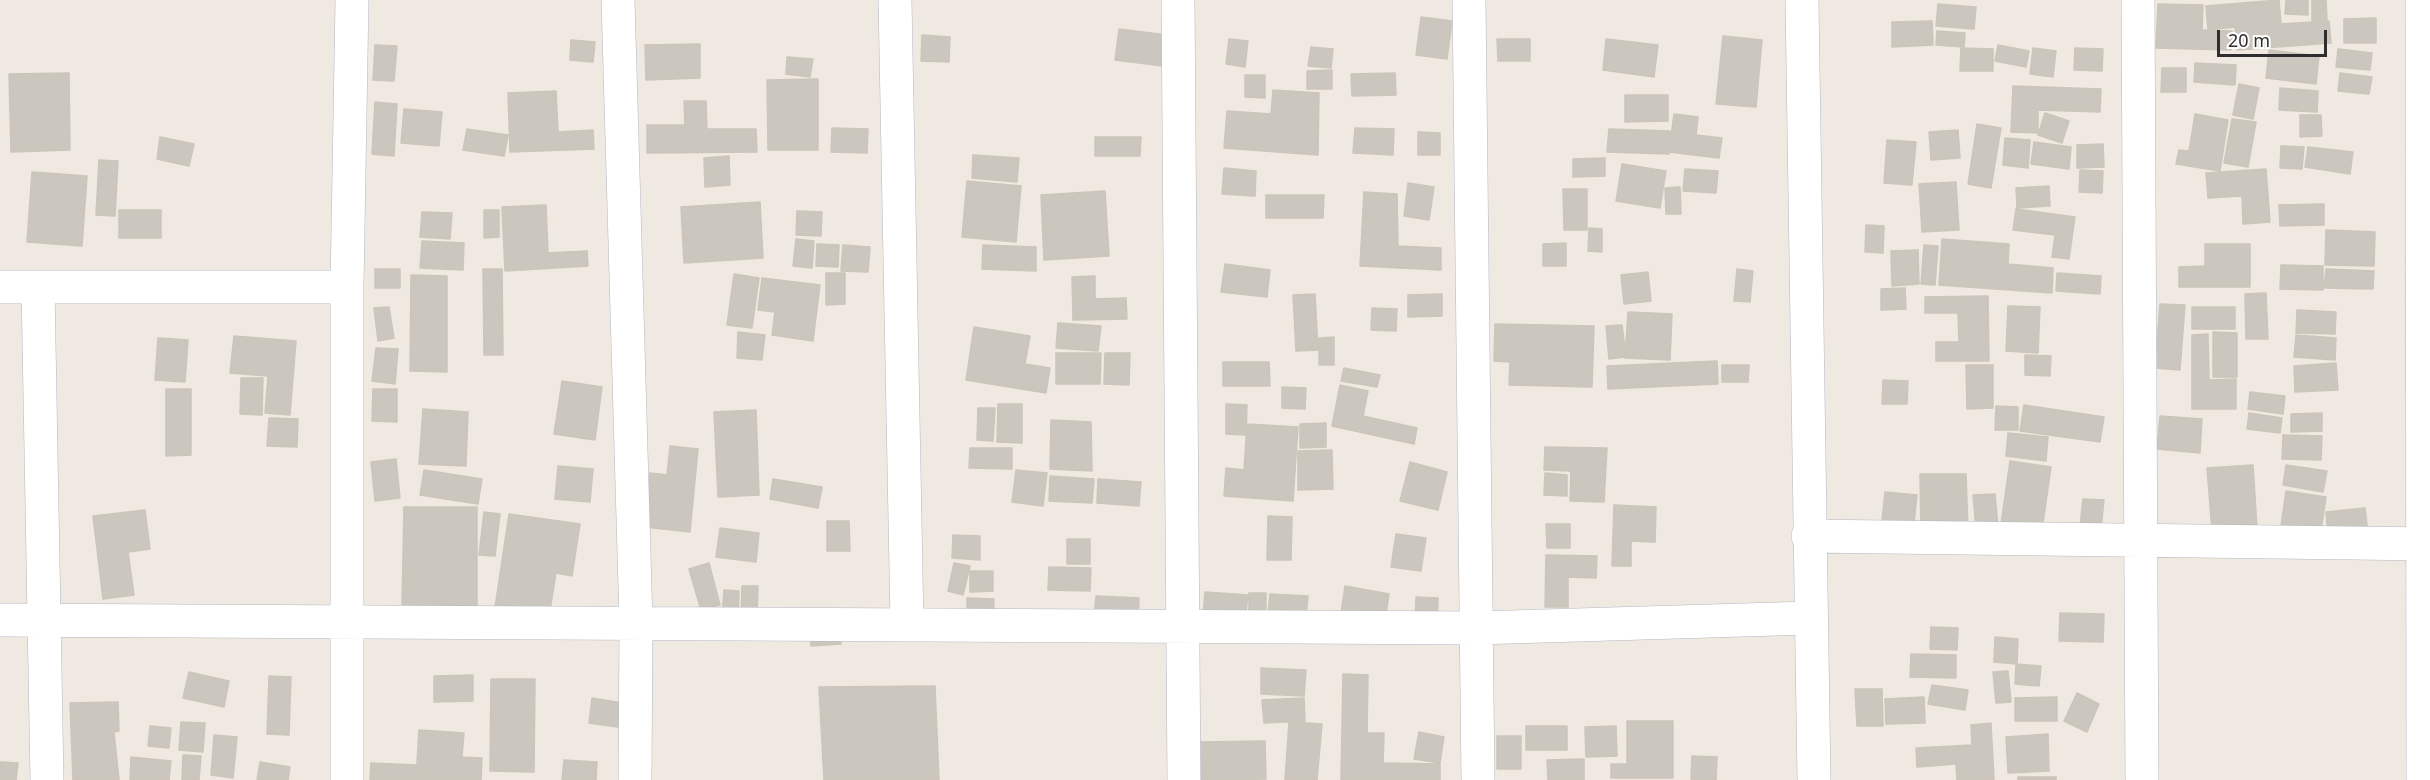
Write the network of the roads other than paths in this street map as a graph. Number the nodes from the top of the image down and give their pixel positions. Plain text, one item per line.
1 (352, 0) edge
2 (618, 0) edge
3 (895, 0) edge
4 (1178, 0) edge
5 (1469, 0) edge
6 (1802, 0) edge
7 (2138, 0) edge
8 (2422, 0) edge
9 (0, 287) edge
10 (38, 287) junction
11 (347, 287) junction
12 (1808, 536) junction
13 (2143, 540) junction
14 (2426, 544) edge
15 (1810, 618) junction
16 (44, 619) junction
17 (0, 620) edge
18 (347, 622) junction
19 (636, 622) junction
20 (907, 624) junction
21 (1183, 626) junction
22 (1477, 628) junction
23 (47, 780) edge
24 (346, 780) edge
25 (635, 780) edge
26 (1184, 780) edge
27 (1478, 780) edge
28 (1814, 780) edge
29 (2142, 780) edge
30 (2422, 780) edge

1 - 11 street
2 - 19 street
3 - 20 street
4 - 21 street
5 - 22 street
6 - 12 street
7 - 13 street
8 - 14 street
9 - 10 street
10 - 11 street
10 - 16 street
11 - 18 street
12 - 13 street
12 - 15 street
13 - 14 street
13 - 29 street
14 - 30 street
15 - 22 street
15 - 28 street
16 - 17 street
16 - 18 street
16 - 23 street
18 - 19 street
18 - 24 street
19 - 20 street
19 - 25 street
20 - 21 street
21 - 22 street
21 - 26 street
22 - 27 street

